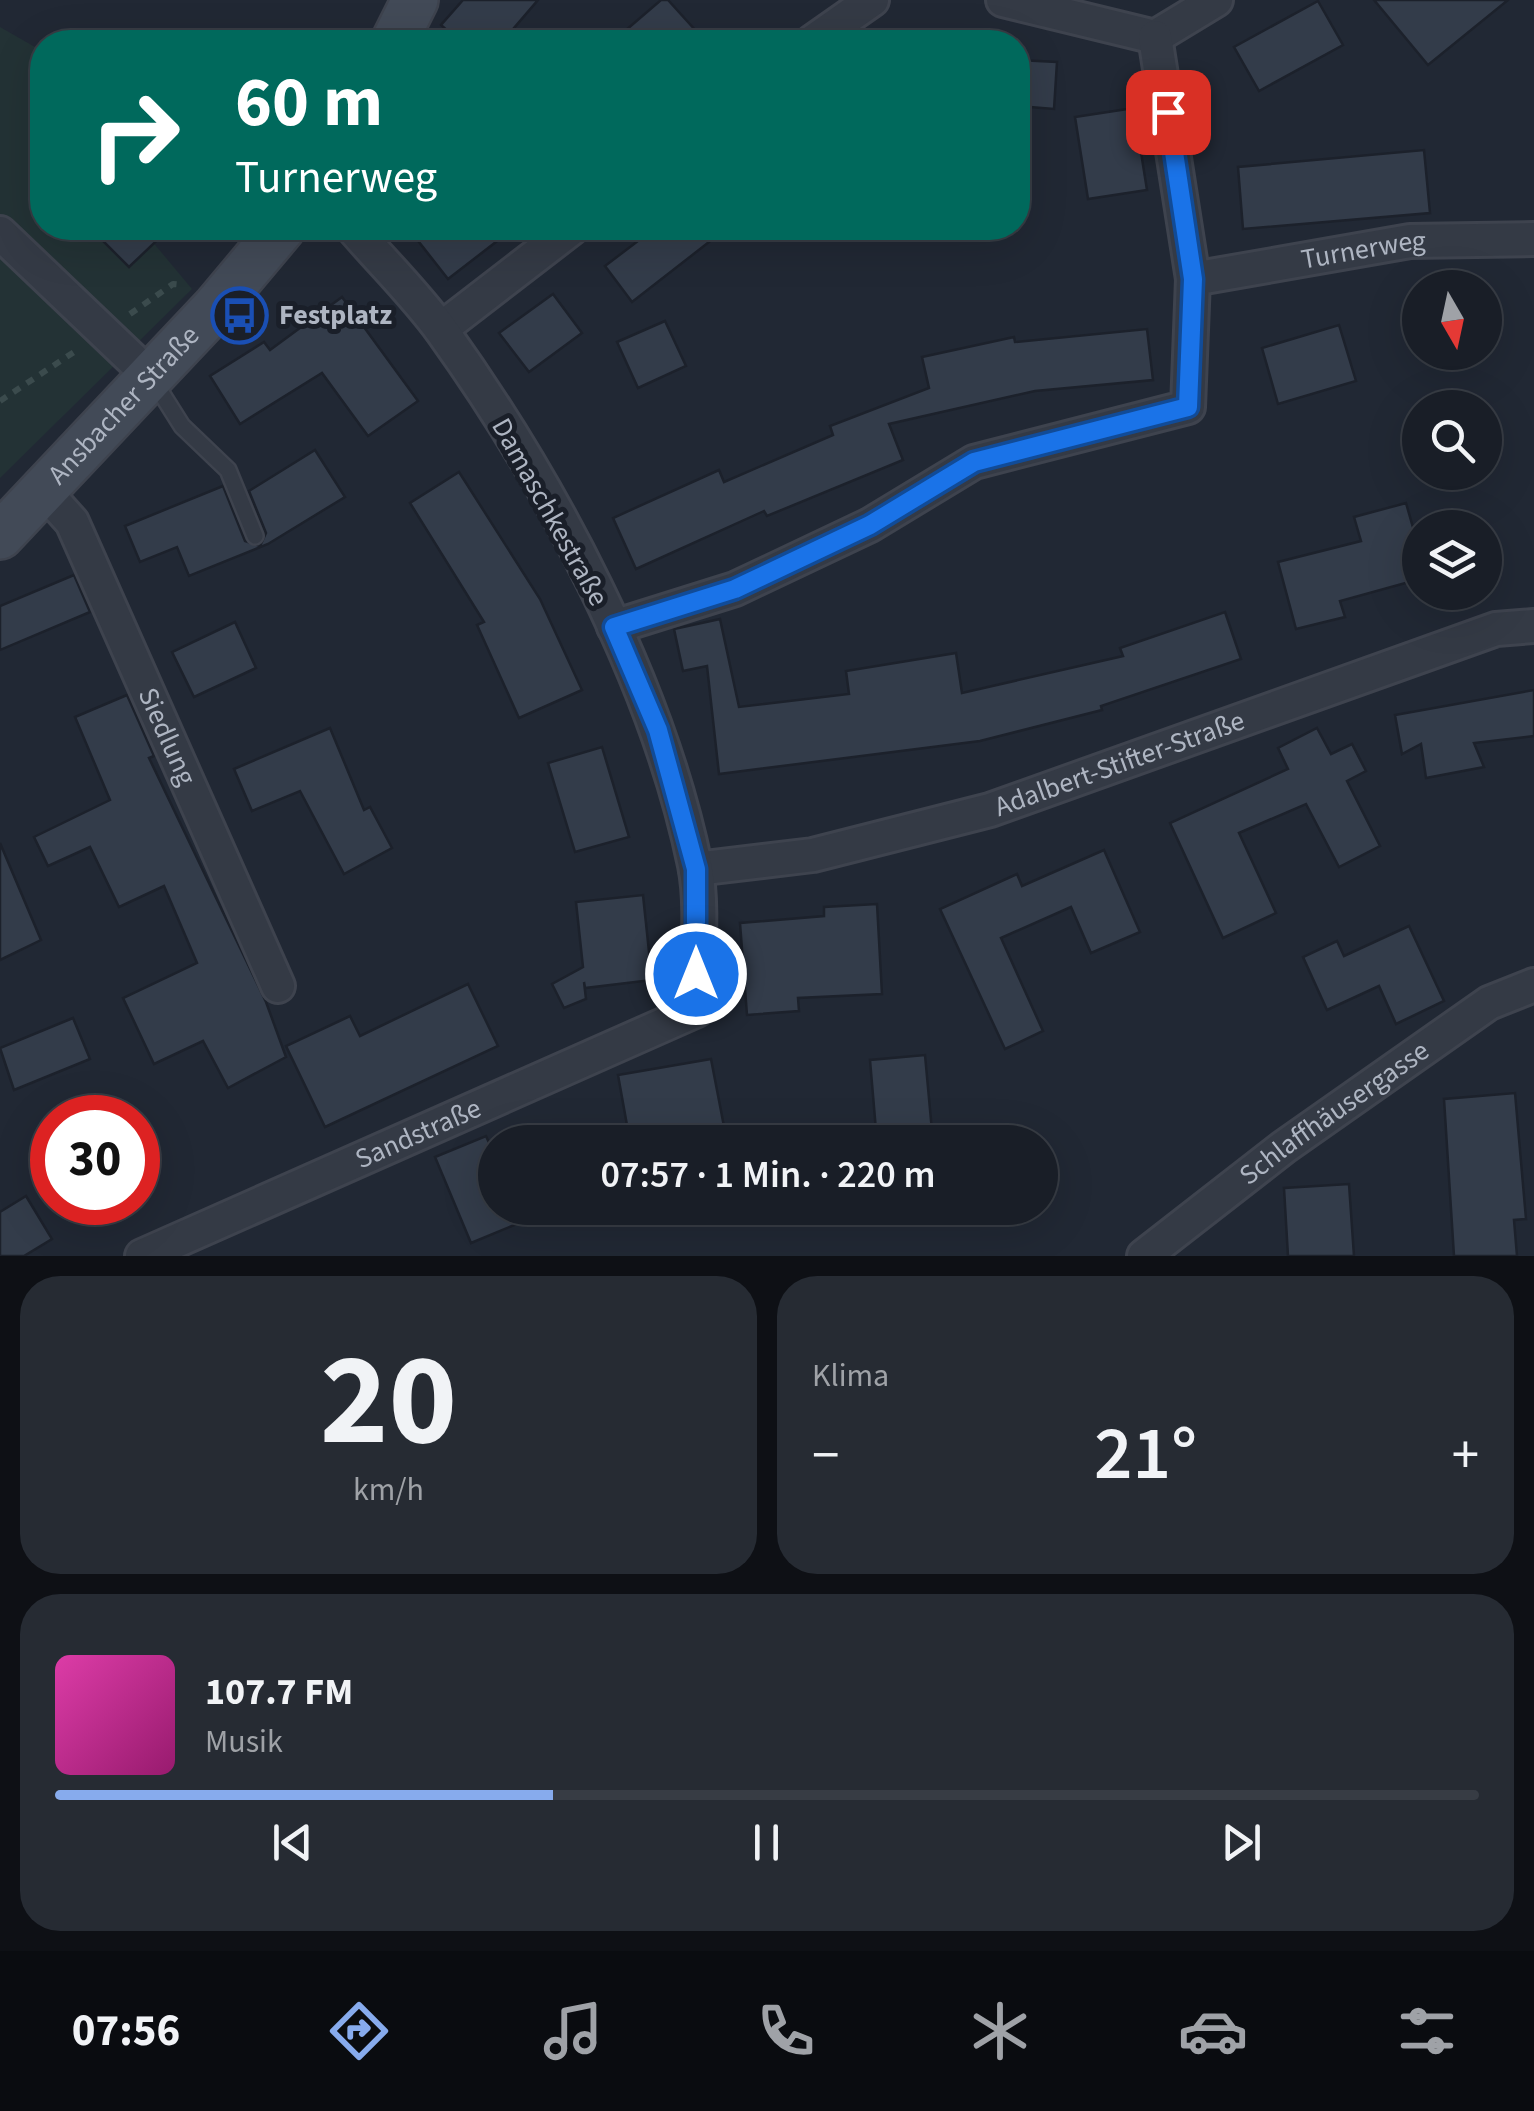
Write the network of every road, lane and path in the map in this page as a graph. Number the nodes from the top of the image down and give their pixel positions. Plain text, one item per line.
1 (415, 0) edge
2 (872, 0) edge
3 (1003, 0) edge
4 (1216, 0) edge
5 (400, 30) edge
6 (829, 30) edge
7 (1155, 38) junction
8 (0, 234) edge
9 (1534, 239) edge
10 (271, 240) edge
11 (363, 240) edge
12 (556, 240) edge
13 (1193, 279) junction
14 (441, 329) junction
15 (104, 332) junction
16 (151, 377) junction
17 (0, 401) edge
18 (45, 492) junction
19 (0, 536) edge
20 (255, 536) dead end
21 (1534, 626) edge
22 (614, 627) junction
23 (696, 869) junction
24 (1534, 985) edge
25 (278, 986) dead end
26 (697, 1010) joint
27 (142, 1256) edge
28 (1144, 1256) edge

1 - 5 street
2 - 6 street
3 - 7 street
4 - 7 street
7 - 13 street
8 - 15 street
9 - 13 street, Turnerweg
10 - 16 street, Ansbacher Straße
11 - 14 street, Damaschkestraße
12 - 14 street
13 - 22 street
14 - 22 street, Damaschkestraße
15 - 16 street
15 - 17 path
16 - 18 street, Ansbacher Straße
16 - 20 lane
18 - 19 street, Ansbacher Straße
18 - 25 street, Siedlung
21 - 23 street, Adalbert-Stifter-Straße
22 - 23 street, Damaschkestraße
23 - 26 street, Damaschkestraße
24 - 28 street, Schlaffhäusergasse
26 - 27 street, Sandstraße

